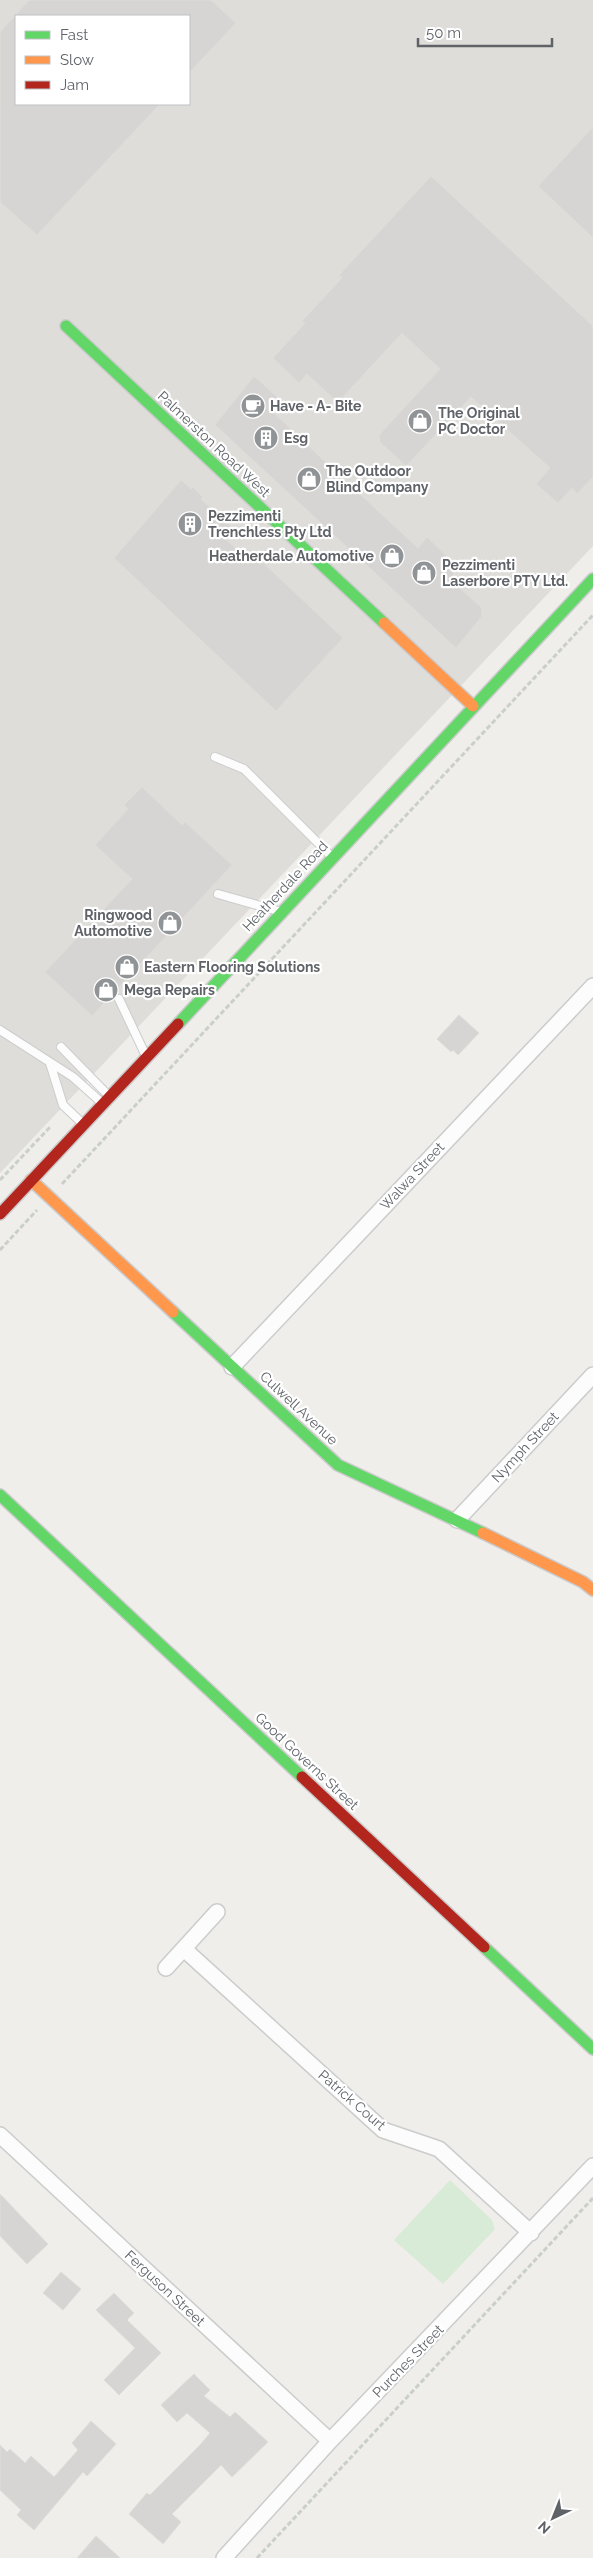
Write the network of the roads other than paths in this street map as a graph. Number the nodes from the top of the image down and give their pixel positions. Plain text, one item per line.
1 (66, 326) dead end
2 (593, 579) edge
3 (473, 706) junction
4 (215, 757) dead end
5 (332, 857) junction
6 (218, 894) dead end
7 (281, 912) junction
8 (593, 986) edge
9 (119, 999) dead end
10 (0, 1030) edge
11 (61, 1047) dead end
12 (146, 1056) junction
13 (50, 1063) junction
14 (105, 1100) junction
15 (82, 1124) junction
16 (31, 1180) junction
17 (0, 1214) edge
18 (232, 1367) junction
19 (593, 1375) edge
20 (0, 1495) edge
21 (457, 1520) junction
22 (593, 1590) edge
23 (217, 1912) dead end
24 (184, 1950) junction
25 (166, 1968) dead end
26 (593, 2049) edge
27 (0, 2136) edge
28 (593, 2166) edge
29 (531, 2233) junction
30 (330, 2441) junction
31 (224, 2558) edge

1 - 3 street, Palmerston Road West
2 - 3 street, Heatherdale Road
3 - 5 street, Heatherdale Road
4 - 5 lane
5 - 7 street, Heatherdale Road
6 - 7 lane
7 - 12 street, Heatherdale Road
8 - 18 street, Walwa Street
9 - 12 lane
10 - 13 lane
11 - 14 lane
12 - 14 street, Heatherdale Road
13 - 14 lane
13 - 15 lane
14 - 15 street, Heatherdale Road
15 - 16 street, Heatherdale Road
16 - 17 street, Heatherdale Road
16 - 18 street, Culwell Avenue
18 - 21 street, Culwell Avenue
19 - 21 street, Nymph Street
20 - 26 street, Good Governs Street
21 - 22 street, Culwell Avenue
23 - 24 street
24 - 25 street
24 - 29 street, Patrick Court
27 - 30 street, Ferguson Street
28 - 29 street, Purches Street
29 - 30 street, Purches Street
30 - 31 street, Purches Street

